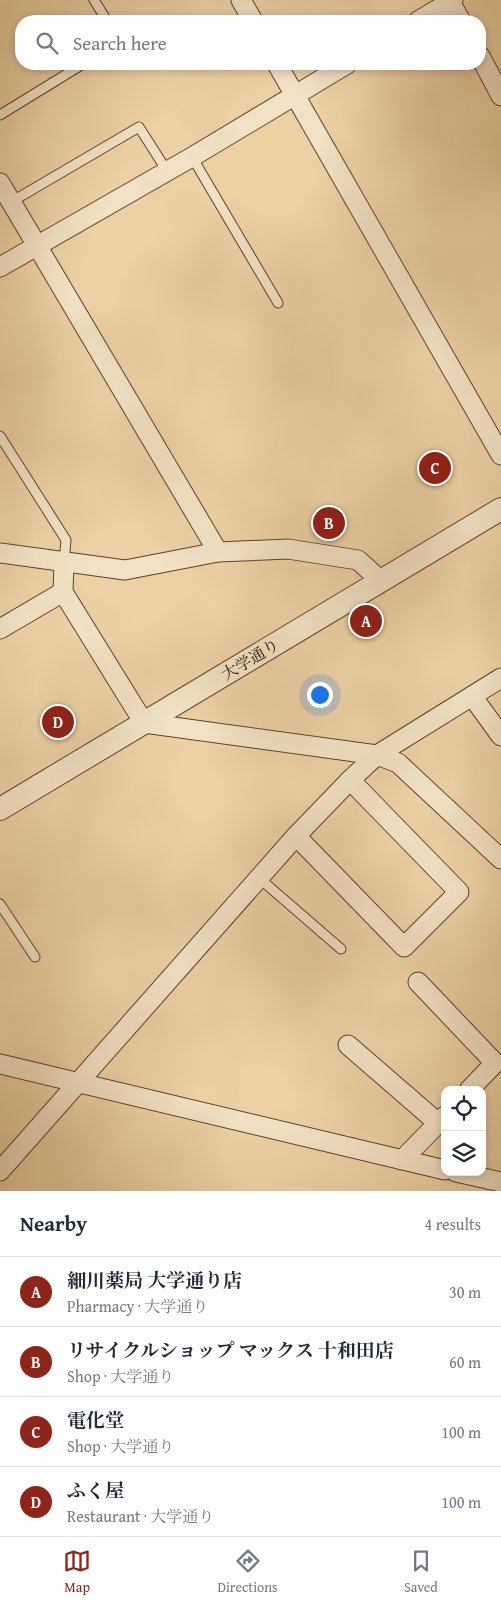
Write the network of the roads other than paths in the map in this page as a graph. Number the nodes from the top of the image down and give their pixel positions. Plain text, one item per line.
1 (94, 0) edge
2 (241, 0) edge
3 (452, 1) edge
4 (103, 15) edge
5 (250, 15) edge
6 (428, 15) edge
7 (458, 15) edge
8 (486, 67) edge
9 (73, 70) edge
10 (280, 70) edge
11 (337, 70) edge
12 (295, 95) junction
13 (501, 96) edge
14 (0, 115) edge
15 (192, 157) junction
16 (167, 171) junction
17 (0, 183) edge
18 (11, 202) junction
19 (37, 246) junction
20 (0, 267) edge
21 (278, 303) dead end
22 (0, 436) edge
23 (501, 455) edge
24 (501, 509) edge
25 (218, 552) junction
26 (0, 553) edge
27 (64, 563) junction
28 (380, 580) junction
29 (63, 592) junction
30 (0, 629) edge
31 (501, 678) edge
32 (472, 696) junction
33 (144, 723) junction
34 (501, 736) edge
35 (377, 755) junction
36 (350, 780) junction
37 (0, 809) edge
38 (296, 836) junction
39 (501, 859) edge
40 (259, 878) junction
41 (0, 904) edge
42 (341, 950) dead end
43 (35, 957) dead end
44 (418, 982) dead end
45 (348, 1045) dead end
46 (0, 1064) edge
47 (78, 1083) junction
48 (473, 1086) edge
49 (441, 1120) edge
50 (402, 1160) junction
51 (441, 1169) edge
52 (0, 1171) edge
53 (467, 1180) edge
54 (501, 1182) edge

1 - 4 lane
2 - 5 street
3 - 6 street
3 - 7 street
8 - 13 street
9 - 14 lane
10 - 12 street
11 - 12 street
12 - 15 street
12 - 23 street
15 - 16 street
15 - 21 lane
16 - 18 lane
16 - 19 street
17 - 18 street
18 - 19 street
19 - 20 street
19 - 25 street
22 - 27 lane
24 - 28 street, 大学通り
25 - 27 street
25 - 28 street
26 - 27 street
27 - 29 street
28 - 33 street, 大学通り
29 - 30 street
29 - 33 street
31 - 32 street
32 - 34 street
32 - 35 street
33 - 35 street
33 - 37 street, 大学通り
35 - 36 street
35 - 39 street
36 - 38 street
36 - 38 street
38 - 40 street
40 - 42 lane
40 - 47 street
41 - 43 lane
44 - 48 street
45 - 49 street
46 - 47 street
47 - 50 street
47 - 52 street
49 - 50 street
50 - 51 street
53 - 54 street

